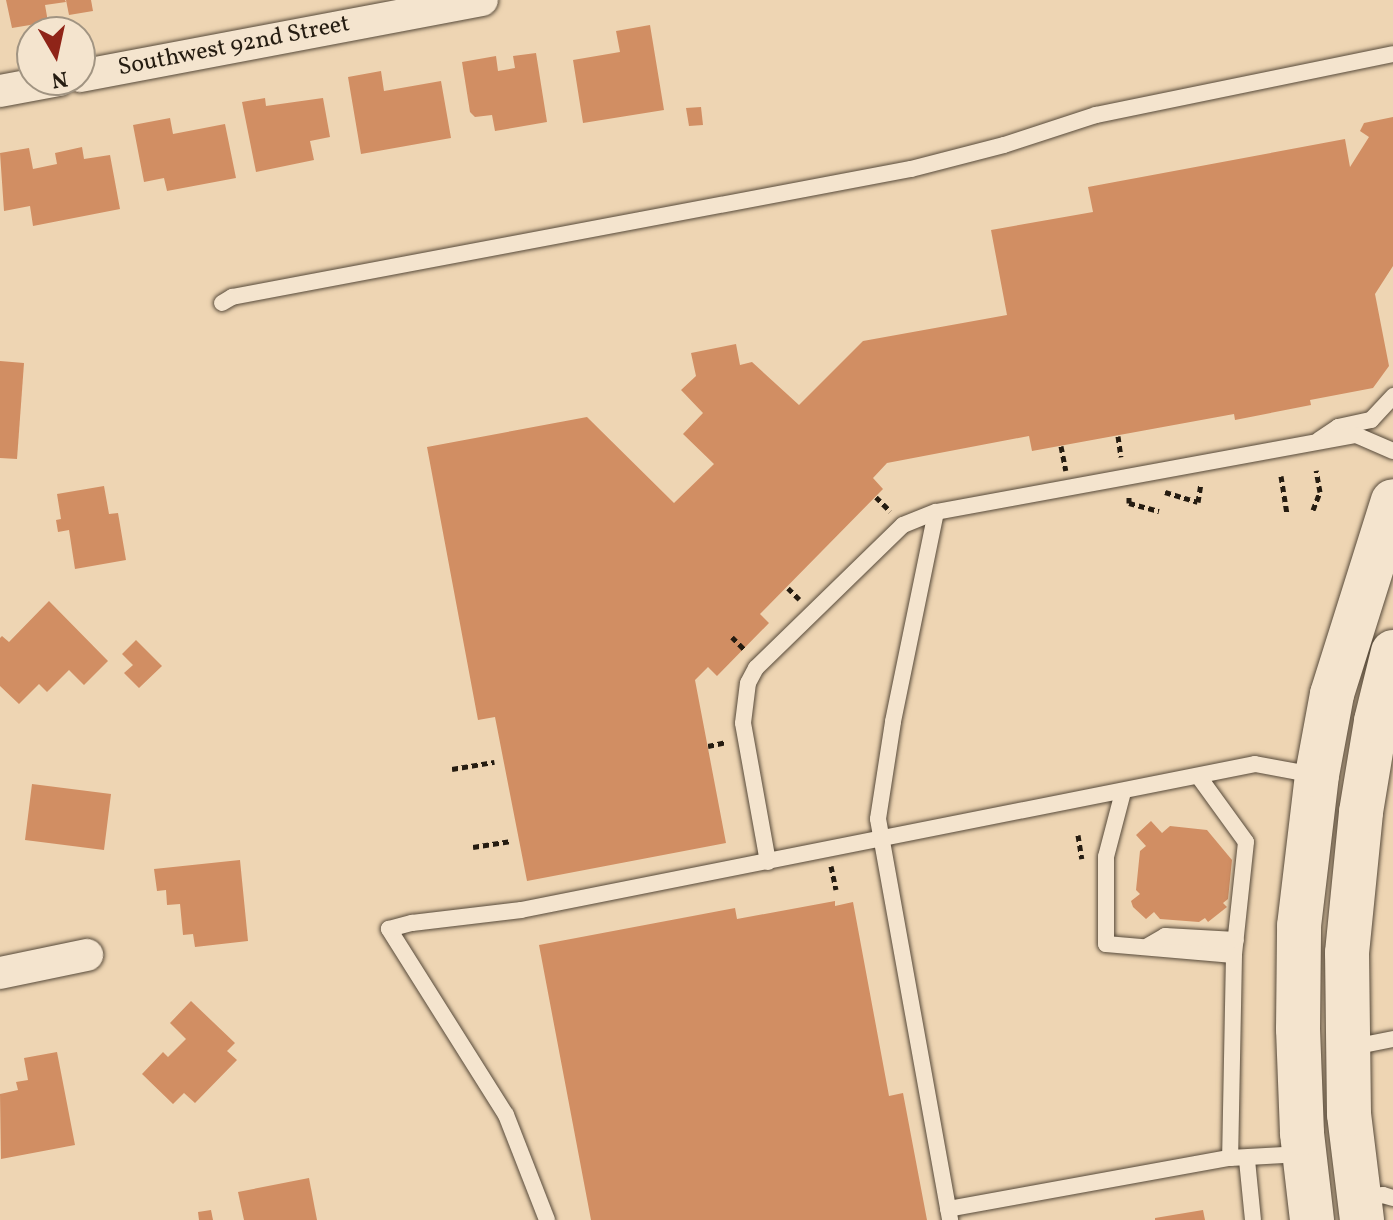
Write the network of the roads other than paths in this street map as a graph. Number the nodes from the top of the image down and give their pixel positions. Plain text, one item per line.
1 (482, 0) edge
2 (1393, 54) edge
3 (96, 73) edge
4 (222, 303) dead end
5 (1393, 396) edge
6 (1371, 420) junction
7 (1393, 422) edge
8 (1314, 443) junction
9 (1393, 451) edge
10 (1393, 501) edge
11 (936, 512) junction
12 (1391, 666) edge
13 (1341, 667) junction
14 (1379, 744) edge
15 (1317, 775) junction
16 (1199, 777) junction
17 (1123, 792) junction
18 (880, 838) junction
19 (1355, 850) junction
20 (768, 862) junction
21 (1235, 948) junction
22 (87, 955) dead end
23 (0, 973) edge
24 (1392, 1044) edge
25 (1347, 1048) junction
26 (1303, 1154) junction
27 (1230, 1158) junction
28 (1247, 1160) junction
29 (1371, 1206) edge
30 (949, 1215) edge
31 (547, 1220) edge
32 (1253, 1220) edge
33 (1312, 1220) edge

1 - 3 street, Southwest 92nd Street
2 - 4 lane
5 - 6 lane
6 - 7 lane
6 - 8 lane
8 - 9 lane
8 - 11 lane
10 - 13 main road
11 - 18 lane
11 - 20 lane
12 - 14 main road
13 - 14 main road
13 - 15 main road
14 - 15 main road
14 - 19 main road
15 - 16 lane
15 - 19 main road
15 - 26 main road
16 - 17 lane
16 - 21 lane
17 - 18 lane
17 - 21 lane
18 - 20 lane
18 - 30 lane
19 - 25 main road
20 - 31 lane
21 - 27 lane
22 - 23 street
24 - 25 lane
25 - 29 main road
26 - 28 lane
26 - 33 main road
27 - 28 lane
27 - 30 lane
28 - 32 lane

